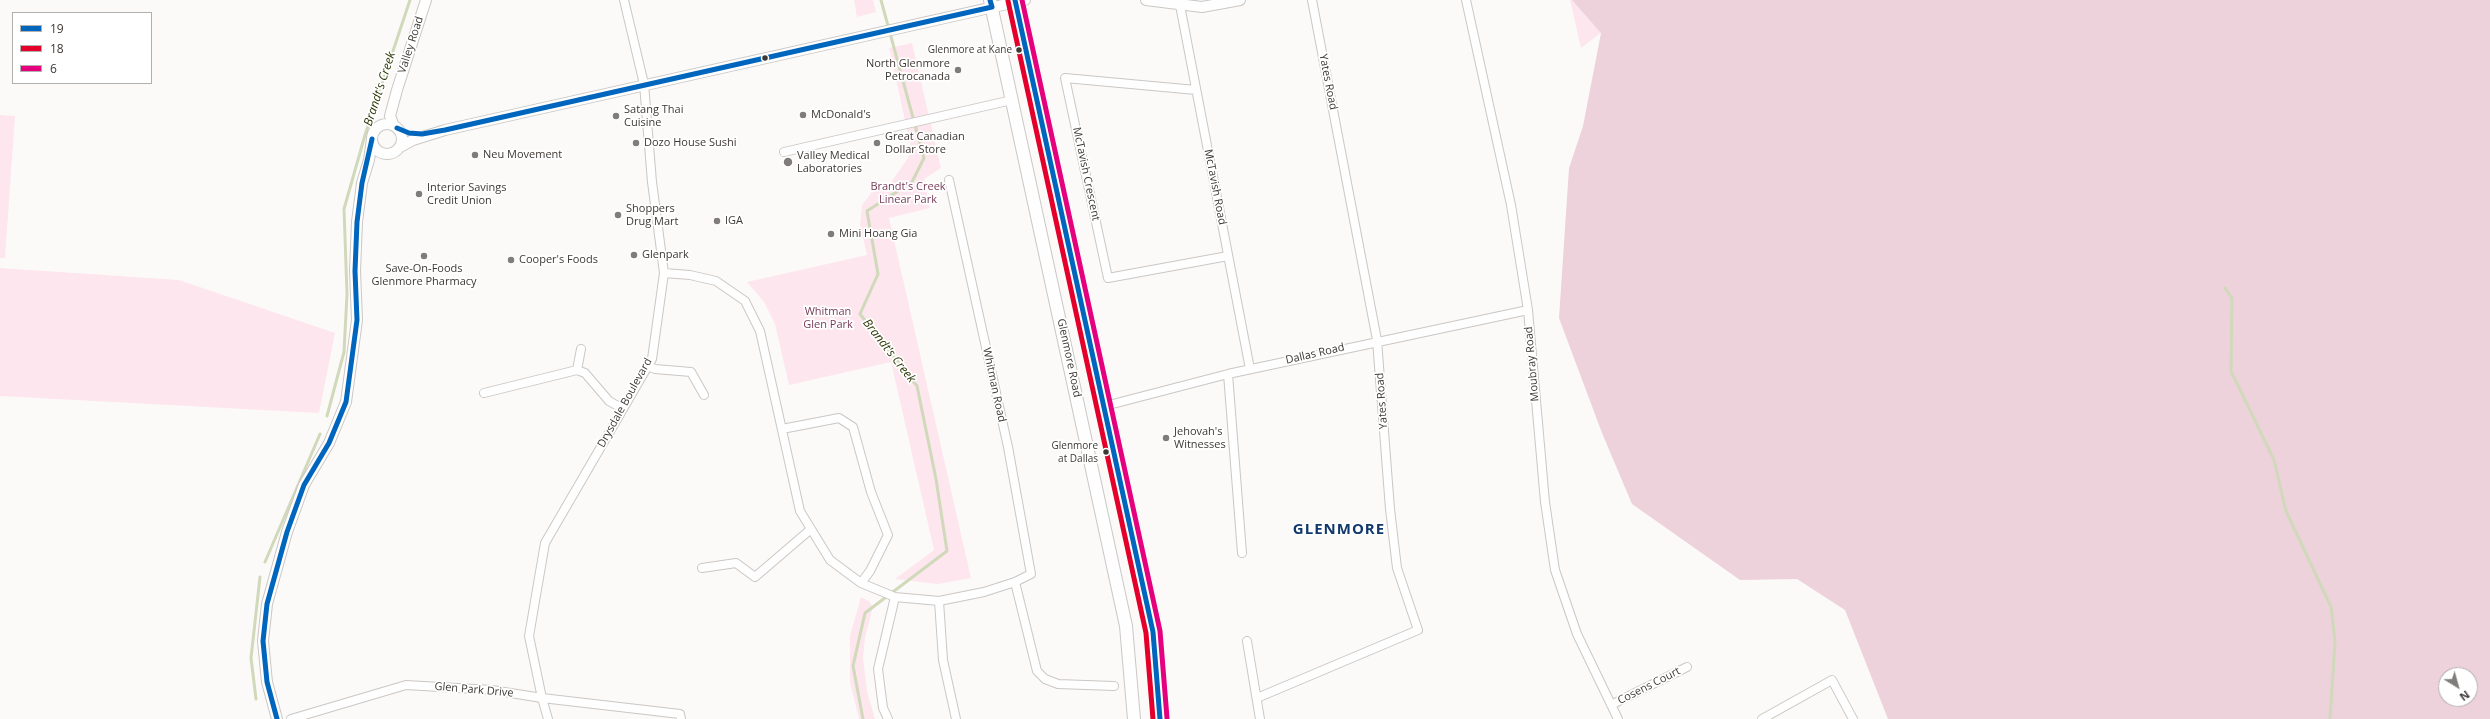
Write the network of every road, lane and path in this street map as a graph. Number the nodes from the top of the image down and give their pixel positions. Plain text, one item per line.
1 (426, 0) edge
2 (624, 0) edge
3 (1018, 0) edge
4 (1146, 0) edge
5 (1240, 0) edge
6 (1312, 0) edge
7 (1466, 0) edge
8 (1179, 2) edge
9 (991, 4) edge
10 (644, 84) junction
11 (396, 90) junction
12 (1196, 90) junction
13 (1012, 100) junction
14 (396, 127) junction
15 (445, 130) junction
16 (374, 134) junction
17 (396, 151) junction
18 (784, 152) dead end
19 (949, 180) dead end
20 (362, 183) junction
21 (1228, 256) junction
22 (664, 273) junction
23 (1528, 310) junction
24 (1377, 340) junction
25 (581, 349) dead end
26 (648, 366) junction
27 (1250, 369) junction
28 (577, 370) junction
29 (1228, 374) junction
30 (484, 392) dead end
31 (704, 395) dead end
32 (1105, 406) junction
33 (623, 409) junction
34 (782, 429) junction
35 (811, 529) junction
36 (1242, 553) dead end
37 (702, 568) dead end
38 (861, 582) junction
39 (1016, 582) junction
40 (895, 597) junction
41 (939, 601) junction
42 (1247, 641) dead end
43 (1687, 667) dead end
44 (1114, 686) dead end
45 (542, 698) junction
46 (1257, 698) junction
47 (1611, 705) junction
48 (277, 719) edge
49 (291, 719) edge
50 (548, 719) edge
51 (681, 719) edge
52 (888, 719) edge
53 (956, 719) edge
54 (1134, 719) edge
55 (1160, 719) edge
56 (1260, 719) edge
57 (1618, 719) edge
58 (1762, 719) edge
59 (1853, 719) edge

1 - 11 street, Valley Road
2 - 10 street, Drysdale Boulevard
3 - 9 street
3 - 32 main road
4 - 8 street
5 - 8 street
6 - 24 street, Yates Road
7 - 23 street, Moubray Road
8 - 12 street, McTavish Road
9 - 10 street
9 - 13 main road, Glenmore Road
10 - 15 street
10 - 22 street, Drysdale Boulevard
11 - 14 street, Valley Road
11 - 16 street, Valley Road
12 - 21 street, McTavish Road
12 - 21 street, McTavish Crescent
13 - 18 street
13 - 54 main road, Glenmore Road
14 - 15 street
14 - 16 street
14 - 17 street, Valley Road
15 - 17 street
16 - 17 street
16 - 20 street, Valley Road
17 - 20 street, Valley Road
19 - 39 street, Whitman Road
20 - 48 street, Valley Road
21 - 27 street, McTavish Road
22 - 26 street, Drysdale Boulevard
22 - 34 street, Whitman Road
23 - 24 street, Dallas Road
23 - 47 street, Moubray Road
24 - 27 street, Dallas Road
24 - 46 street, Yates Road
25 - 28 street
26 - 31 street
26 - 33 street, Drysdale Boulevard
27 - 29 street, Dallas Road
28 - 30 street
28 - 33 street
29 - 32 street, Dallas Road
29 - 36 street
32 - 55 main road
33 - 45 street, Drysdale Boulevard
34 - 35 street, Whitman Road
34 - 38 street
35 - 37 street
35 - 38 street, Whitman Road
38 - 40 street, Whitman Road
39 - 41 street, Whitman Road
39 - 44 street
40 - 41 street, Whitman Road
40 - 52 street
41 - 53 street
42 - 46 street
43 - 47 street, Cosens Court
45 - 49 street, Glen Park Drive
45 - 50 street, Drysdale Boulevard
45 - 51 street, Glen Park Drive
46 - 56 street
47 - 57 street, Moubray Road
58 - 59 street

